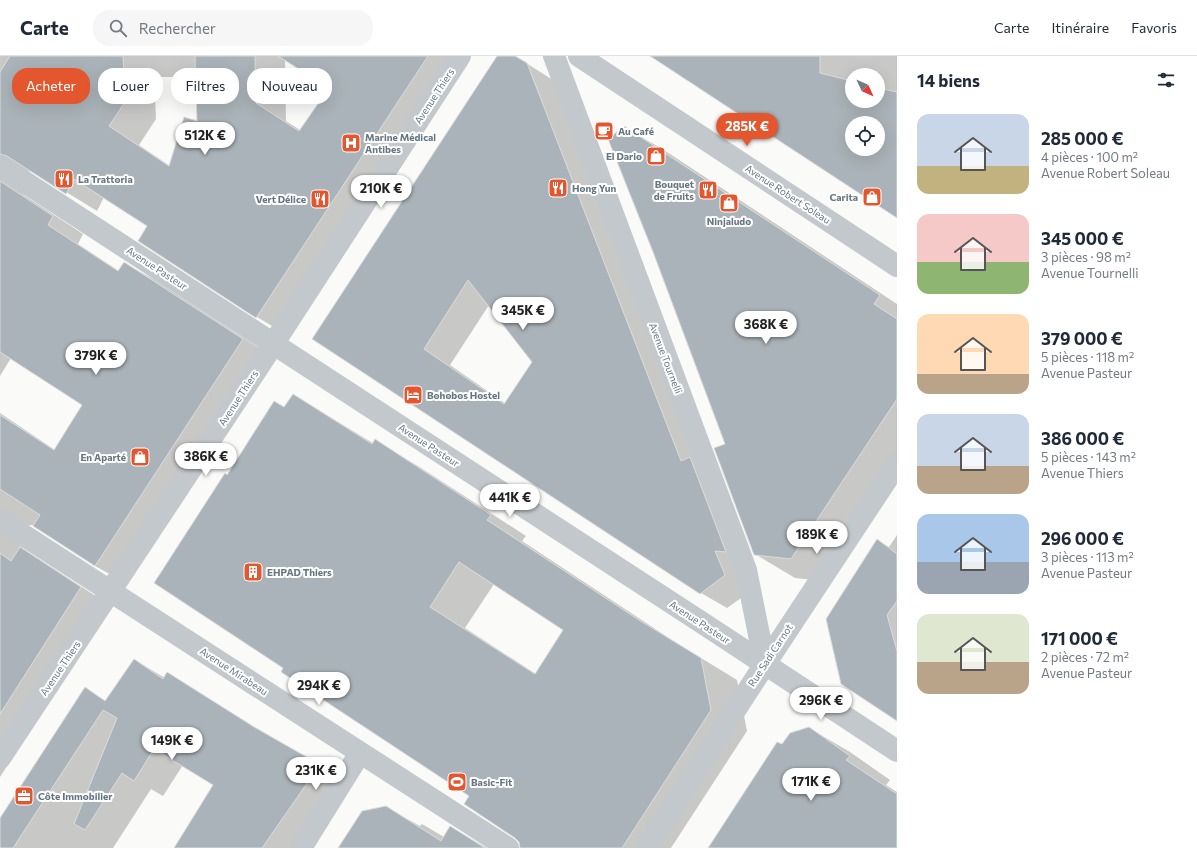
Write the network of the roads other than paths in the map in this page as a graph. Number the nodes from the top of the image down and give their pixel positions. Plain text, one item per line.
1 (460, 56) edge
2 (554, 56) edge
3 (579, 56) edge
4 (0, 166) edge
5 (897, 266) edge
6 (274, 344) junction
7 (897, 464) edge
8 (0, 520) edge
9 (111, 592) junction
10 (764, 664) junction
11 (897, 751) edge
12 (360, 753) junction
13 (0, 758) edge
14 (301, 848) edge
15 (508, 848) edge
16 (646, 848) edge

1 - 6 street, Avenue Thiers
2 - 10 street, Avenue Tournelli
3 - 5 street, Avenue Robert Soleau
4 - 6 street, Avenue Pasteur
6 - 9 street, Avenue Thiers
6 - 10 street, Avenue Pasteur
7 - 10 street, Rue Sadi Carnot
8 - 9 street, Avenue Mirabeau
9 - 12 street, Avenue Mirabeau
9 - 13 street, Avenue Thiers
10 - 11 street, Avenue Pasteur
10 - 16 street, Rue Sadi Carnot
12 - 14 street
12 - 15 street, Avenue Mirabeau

